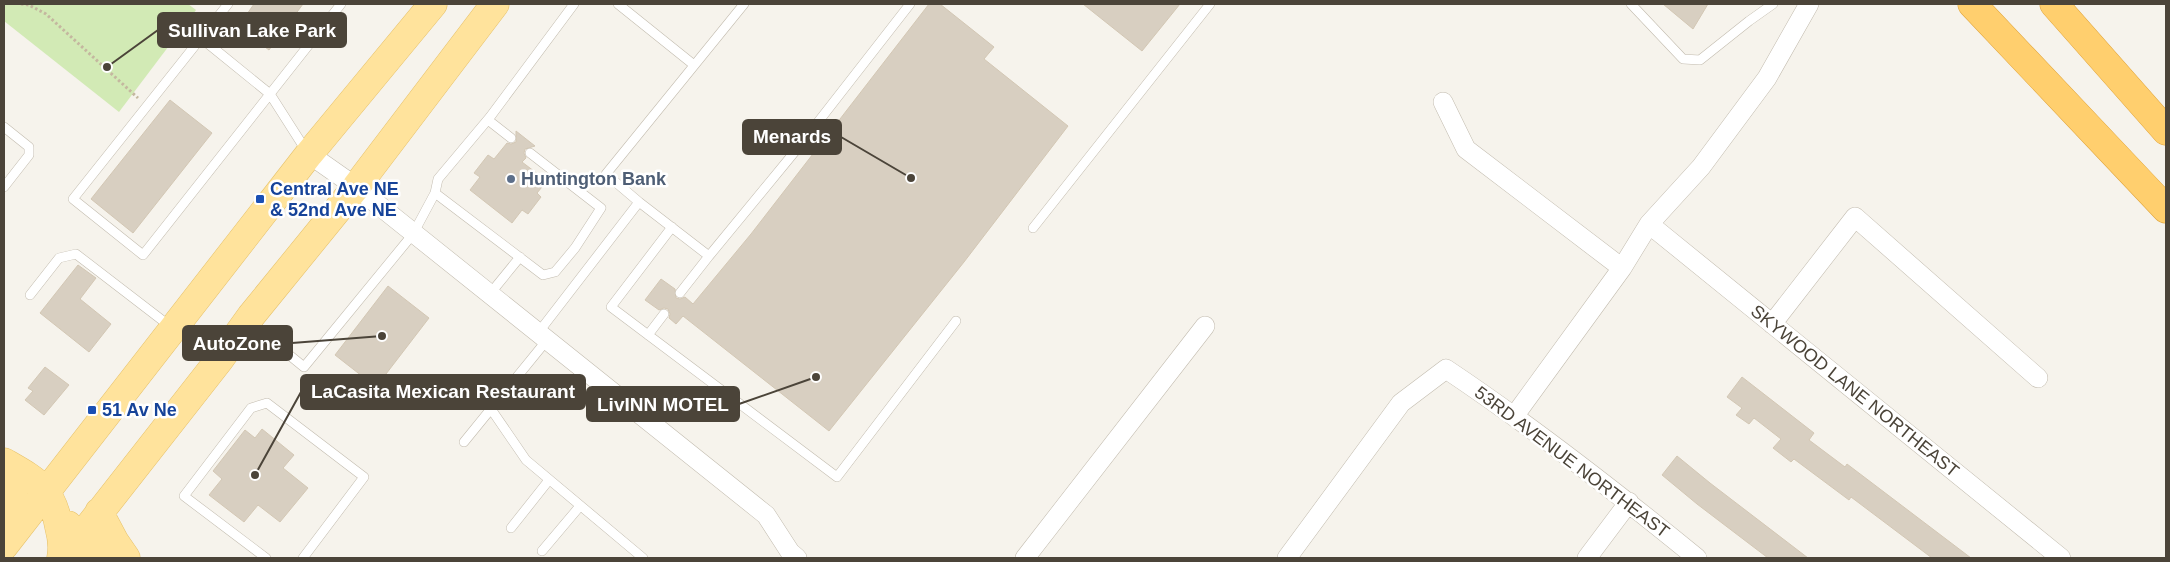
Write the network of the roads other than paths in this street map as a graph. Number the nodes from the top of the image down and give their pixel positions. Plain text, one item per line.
1 (228, 4) edge
2 (341, 4) edge
3 (433, 4) edge
4 (496, 4) edge
5 (574, 4) edge
6 (618, 4) edge
7 (744, 4) edge
8 (910, 4) edge
9 (1210, 4) edge
10 (1631, 4) edge
11 (1773, 4) edge
12 (1809, 4) edge
13 (1972, 4) edge
14 (1996, 4) edge
15 (2054, 4) edge
16 (201, 38) junction
17 (694, 65) junction
18 (270, 94) junction
19 (1443, 102) dead end
20 (488, 120) junction
21 (4, 127) edge
22 (2166, 132) edge
23 (511, 138) dead end
24 (530, 153) dead end
25 (308, 154) junction
26 (4, 187) edge
27 (356, 188) junction
28 (436, 193) junction
29 (2166, 196) edge
30 (639, 202) junction
31 (2166, 209) edge
32 (1649, 224) junction
33 (672, 227) junction
34 (1033, 228) dead end
35 (413, 234) junction
36 (709, 256) junction
37 (520, 257) junction
38 (1622, 268) junction
39 (680, 293) dead end
40 (30, 295) dead end
41 (488, 295) junction
42 (664, 314) dead end
43 (248, 321) junction
44 (956, 321) dead end
45 (1772, 324) junction
46 (1205, 326) dead end
47 (174, 328) junction
48 (648, 335) junction
49 (542, 337) junction
50 (2038, 378) dead end
51 (491, 409) junction
52 (1515, 415) junction
53 (464, 442) dead end
54 (70, 460) junction
55 (4, 462) edge
56 (549, 480) junction
57 (4, 482) edge
58 (45, 491) junction
59 (1629, 502) junction
60 (580, 506) junction
61 (99, 512) junction
62 (512, 528) dead end
63 (10, 537) edge
64 (542, 551) dead end
65 (67, 553) edge
66 (102, 558) edge
67 (126, 558) edge
68 (266, 558) edge
69 (303, 558) edge
70 (643, 558) edge
71 (797, 558) edge
72 (1025, 558) edge
73 (1287, 558) edge
74 (1587, 558) edge
75 (1697, 558) edge
76 (2061, 558) edge

1 - 16 lane
2 - 18 lane
3 - 25 main road
4 - 27 main road
5 - 20 lane
6 - 17 lane
7 - 17 lane
8 - 36 lane
9 - 34 lane
10 - 11 lane
12 - 32 street
13 - 31 highway
14 - 29 highway
15 - 22 highway
16 - 18 lane
16 - 18 lane
17 - 30 lane
18 - 25 lane
19 - 38 street
20 - 23 lane
20 - 28 lane
21 - 26 lane
24 - 37 lane
25 - 27 street
25 - 47 main road
27 - 35 street
27 - 43 main road
28 - 35 lane
28 - 37 lane
30 - 33 lane
30 - 49 lane
32 - 38 street
32 - 45 street, SKYWOOD LANE NORTHEAST
33 - 36 lane
33 - 48 lane
35 - 41 street
35 - 43 lane
36 - 39 lane
37 - 41 lane
38 - 52 street
40 - 47 lane
41 - 49 street
42 - 48 lane
43 - 61 main road
44 - 48 lane
45 - 50 street
45 - 76 street, SKYWOOD LANE NORTHEAST
46 - 72 street
47 - 54 main road
49 - 51 lane
49 - 71 street
51 - 53 lane
51 - 56 lane
52 - 59 street, 53RD AVENUE NORTHEAST
52 - 73 street, 53RD AVENUE NORTHEAST
54 - 58 main road
54 - 65 main road
55 - 58 main road
56 - 60 lane
56 - 62 lane
57 - 63 main road
58 - 63 main road
58 - 65 main road
59 - 74 street
59 - 75 street, 53RD AVENUE NORTHEAST
60 - 64 lane
60 - 70 lane
61 - 65 main road
61 - 67 main road
65 - 66 main road
68 - 69 lane

